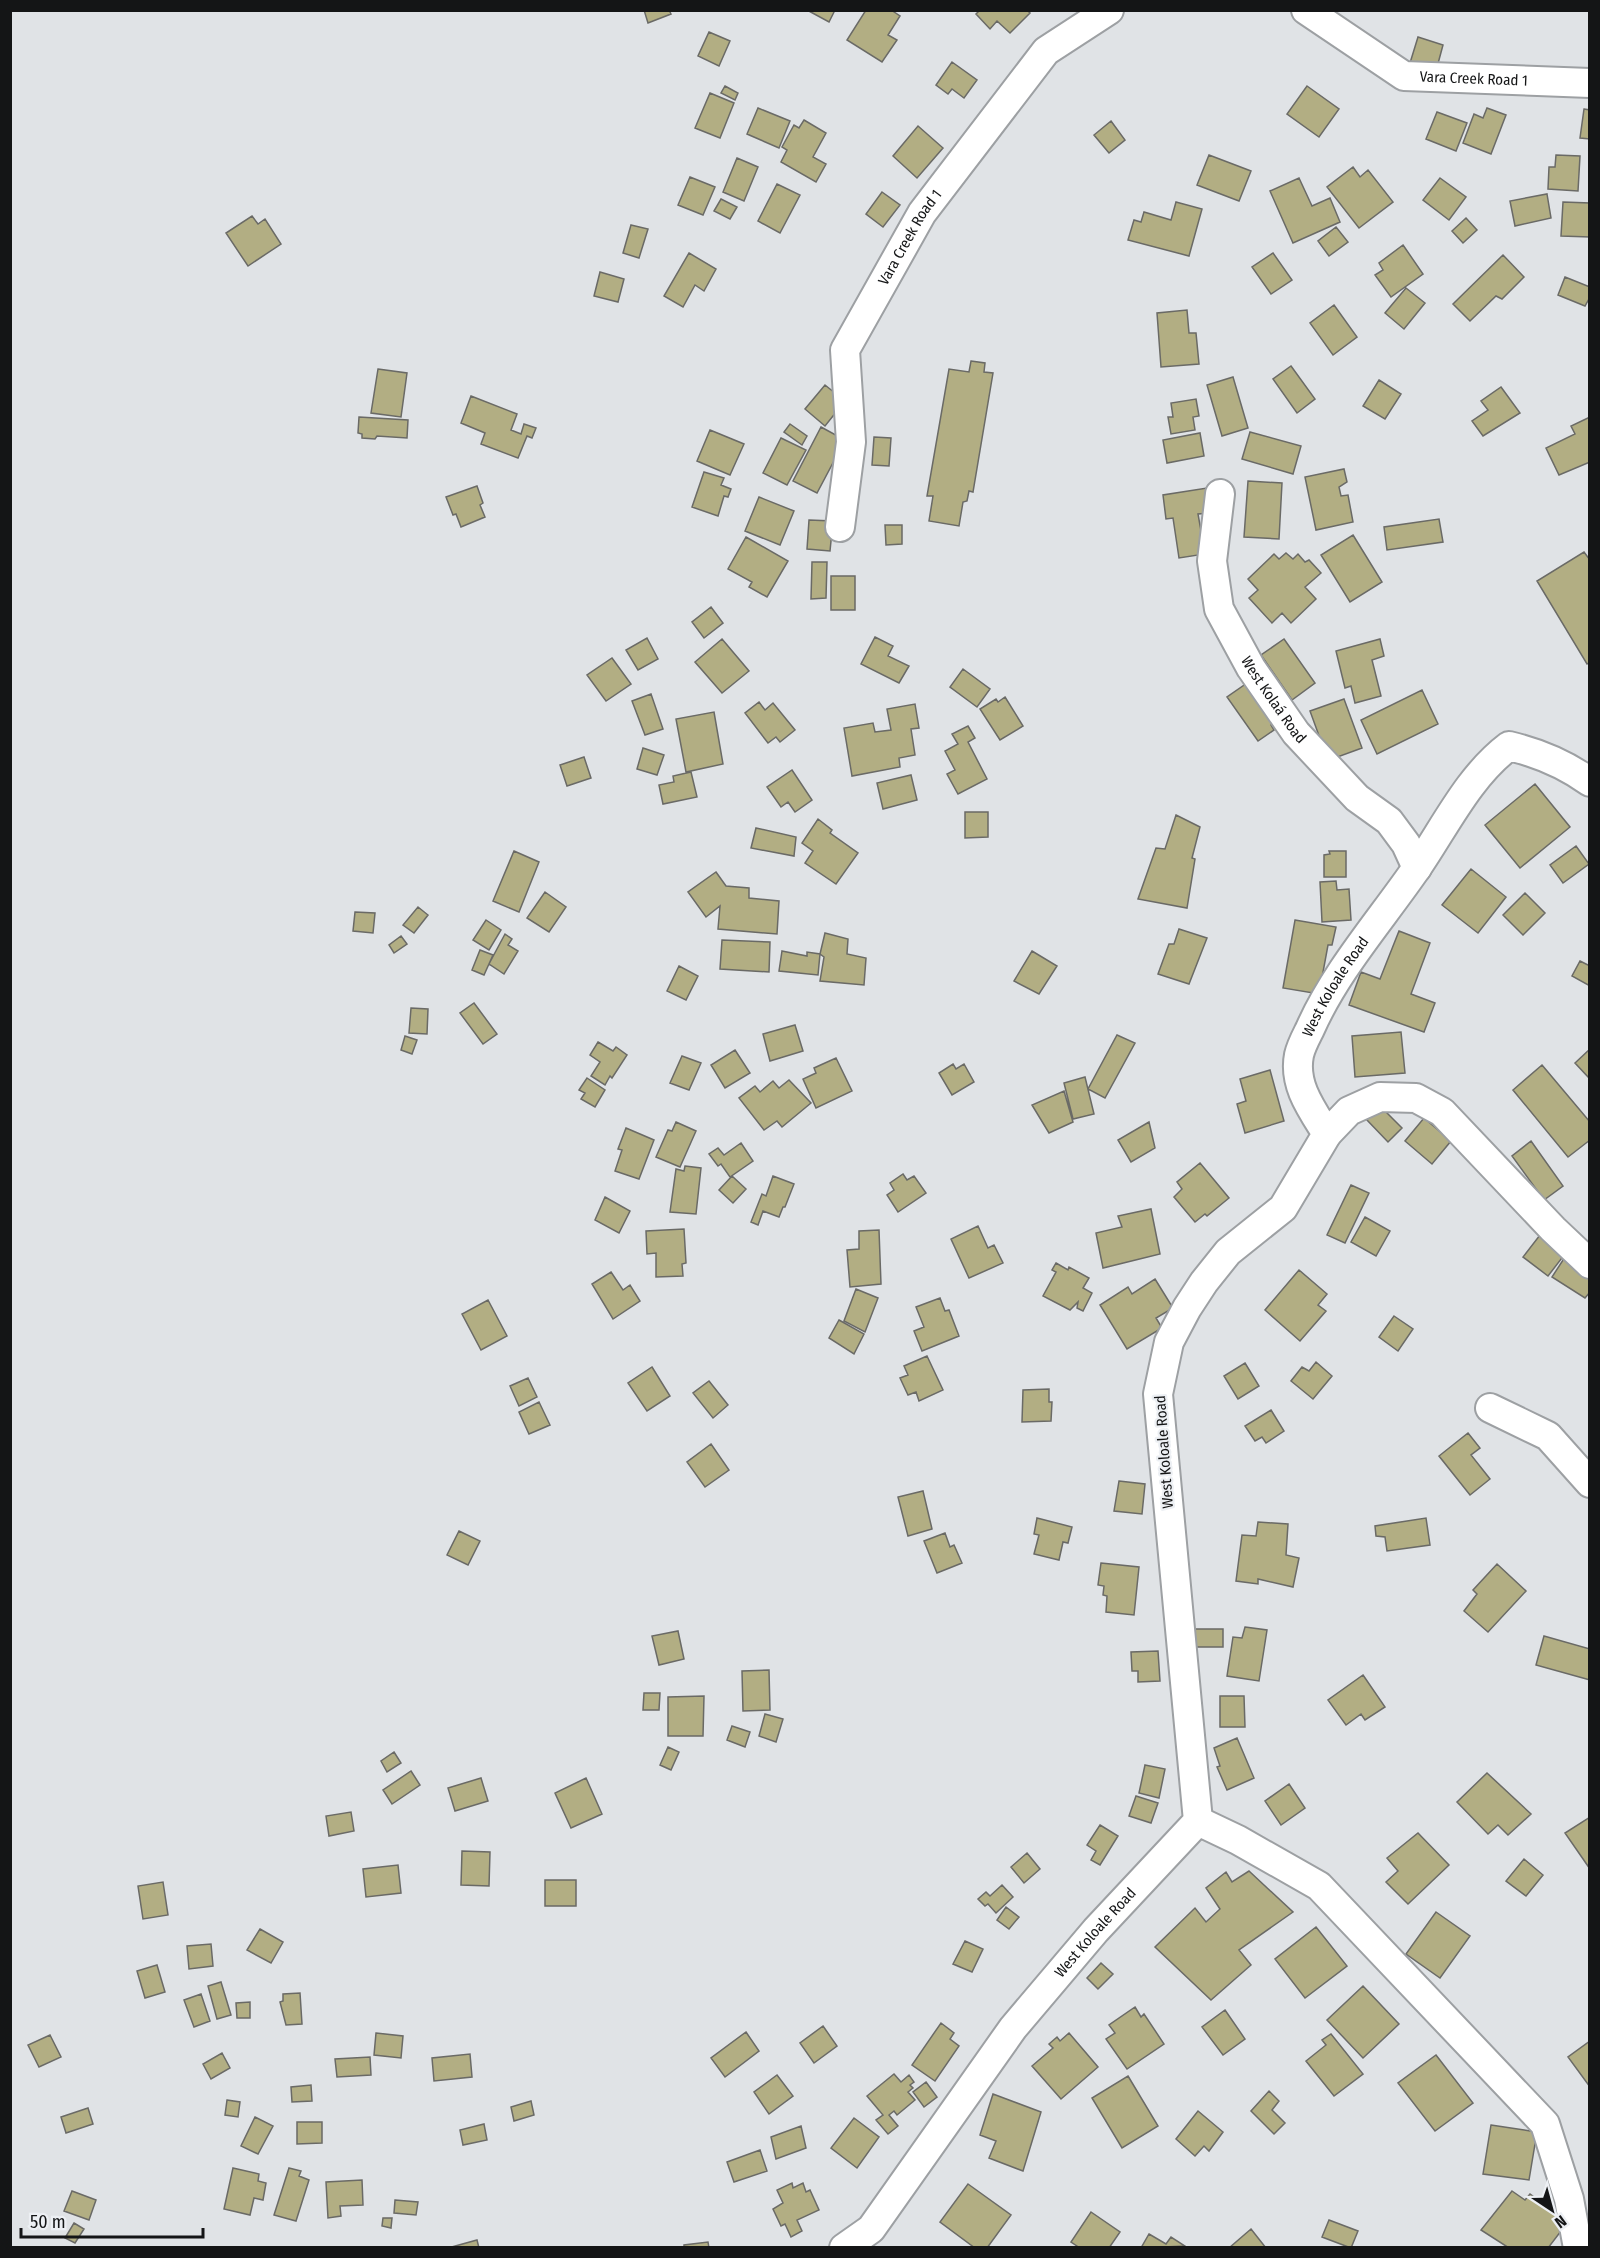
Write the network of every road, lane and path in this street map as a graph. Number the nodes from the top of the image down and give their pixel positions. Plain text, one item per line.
1 (1109, 10) edge
2 (1306, 10) edge
3 (1590, 83) edge
4 (1220, 494) dead end
5 (840, 527) dead end
6 (1590, 782) edge
7 (1417, 868) junction
8 (1327, 1134) junction
9 (1590, 1264) edge
10 (1490, 1408) dead end
11 (1590, 1483) edge
12 (1198, 1821) junction
13 (844, 2247) edge
14 (1578, 2247) edge

1 - 5 street, Vara Creek Road 1
2 - 3 street, Vara Creek Road 1
4 - 7 street, West Kolaá Road
6 - 7 street, West Koloale Road
7 - 8 street, West Koloale Road
8 - 9 street
8 - 12 street, West Koloale Road
10 - 11 street
12 - 13 street, West Koloale Road
12 - 14 street

